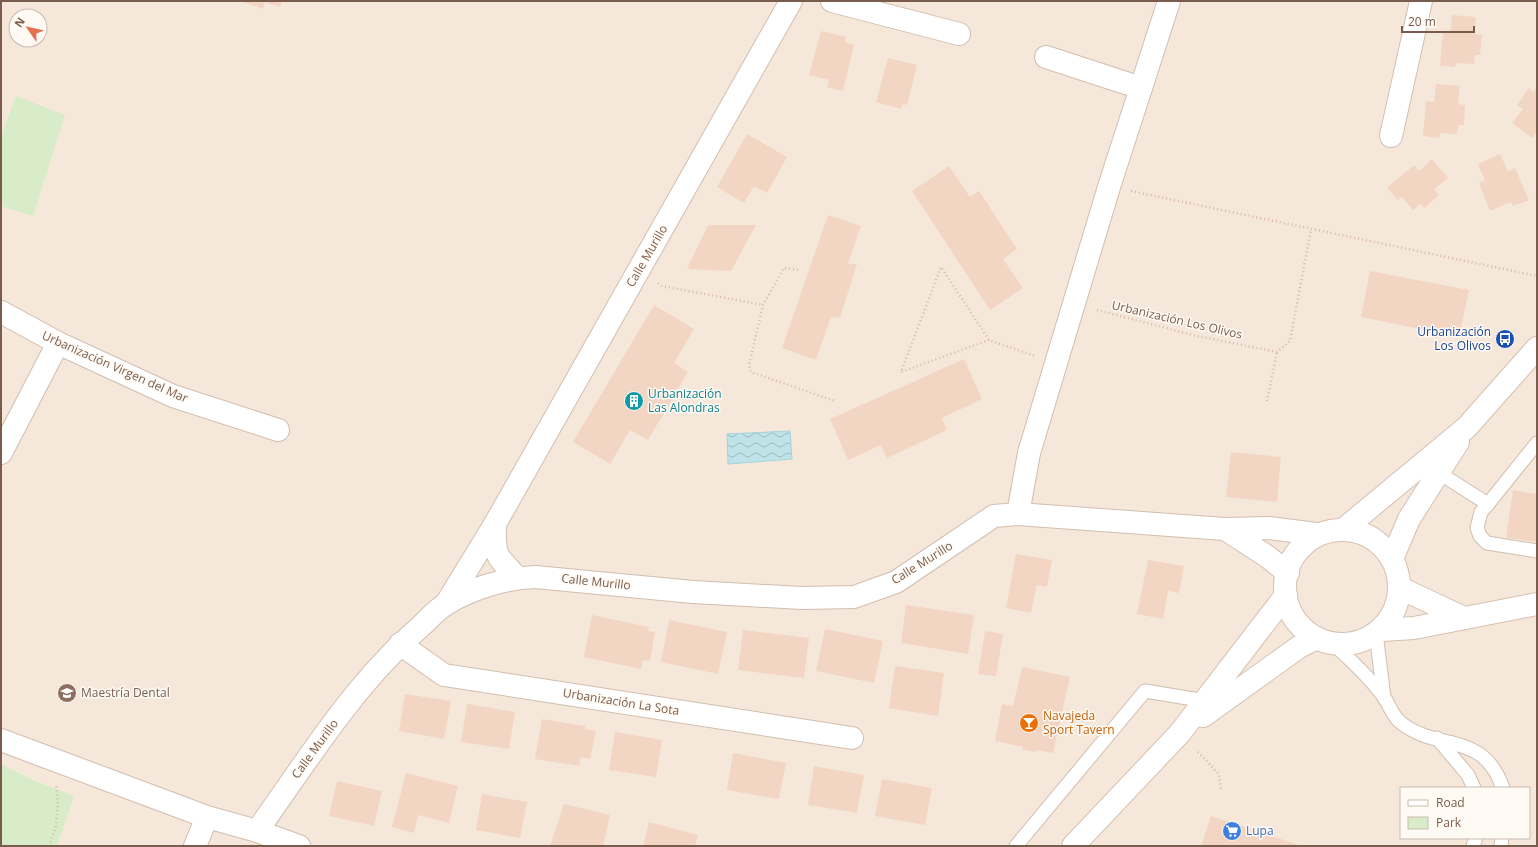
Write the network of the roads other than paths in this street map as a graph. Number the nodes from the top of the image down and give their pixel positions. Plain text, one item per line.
1 (791, 1) edge
2 (832, 1) edge
3 (1169, 1) edge
4 (1421, 1) edge
5 (959, 34) dead end
6 (1046, 57) dead end
7 (1140, 88) junction
8 (1391, 136) dead end
9 (1, 312) edge
10 (58, 344) junction
11 (1537, 348) edge
12 (1467, 427) junction
13 (278, 430) dead end
14 (1537, 443) edge
15 (1, 453) edge
16 (1439, 473) junction
17 (1488, 504) junction
18 (1018, 514) junction
19 (494, 524) junction
20 (1225, 529) junction
21 (1344, 529) junction
22 (1316, 534) junction
23 (1537, 551) edge
24 (1392, 559) junction
25 (1288, 573) junction
26 (518, 578) junction
27 (1400, 588) junction
28 (1286, 595) junction
29 (446, 604) junction
30 (1537, 604) edge
31 (1464, 618) junction
32 (1378, 632) junction
33 (1325, 641) junction
34 (400, 644) junction
35 (1384, 698) junction
36 (1206, 701) junction
37 (1180, 733) junction
38 (852, 738) dead end
39 (1438, 738) junction
40 (1, 740) edge
41 (1474, 787) edge
42 (1503, 787) edge
43 (207, 818) junction
44 (257, 831) junction
45 (1077, 844) edge
46 (195, 846) edge
47 (299, 846) edge
48 (1016, 846) edge

1 - 19 street, Calle Murillo
2 - 5 street
3 - 7 street
4 - 8 street
6 - 7 street
7 - 18 street
9 - 10 street, Urbanización Virgen del Mar
10 - 13 street, Urbanización Virgen del Mar
10 - 15 street
11 - 12 street
12 - 16 street
12 - 21 street
14 - 17 lane
16 - 17 lane
16 - 24 street
17 - 23 lane
18 - 20 street, Calle Murillo
18 - 26 street, Calle Murillo
19 - 26 street, Calle Murillo
19 - 29 street, Calle Murillo
20 - 22 street, Calle Murillo
20 - 25 street
21 - 22 street
21 - 24 street
22 - 25 street
24 - 27 street
25 - 28 street
26 - 29 street, Calle Murillo
27 - 31 street
27 - 32 street
28 - 33 street
28 - 36 street
29 - 34 street, Calle Murillo
30 - 31 street
31 - 32 street
32 - 33 street
32 - 35 lane
33 - 35 lane
33 - 37 street
34 - 38 street, Urbanización La Sota
34 - 44 street, Calle Murillo
35 - 39 lane
36 - 37 street
36 - 48 lane
37 - 45 street
39 - 41 lane
39 - 42 lane
40 - 43 street
43 - 44 street
43 - 46 street
44 - 47 street

